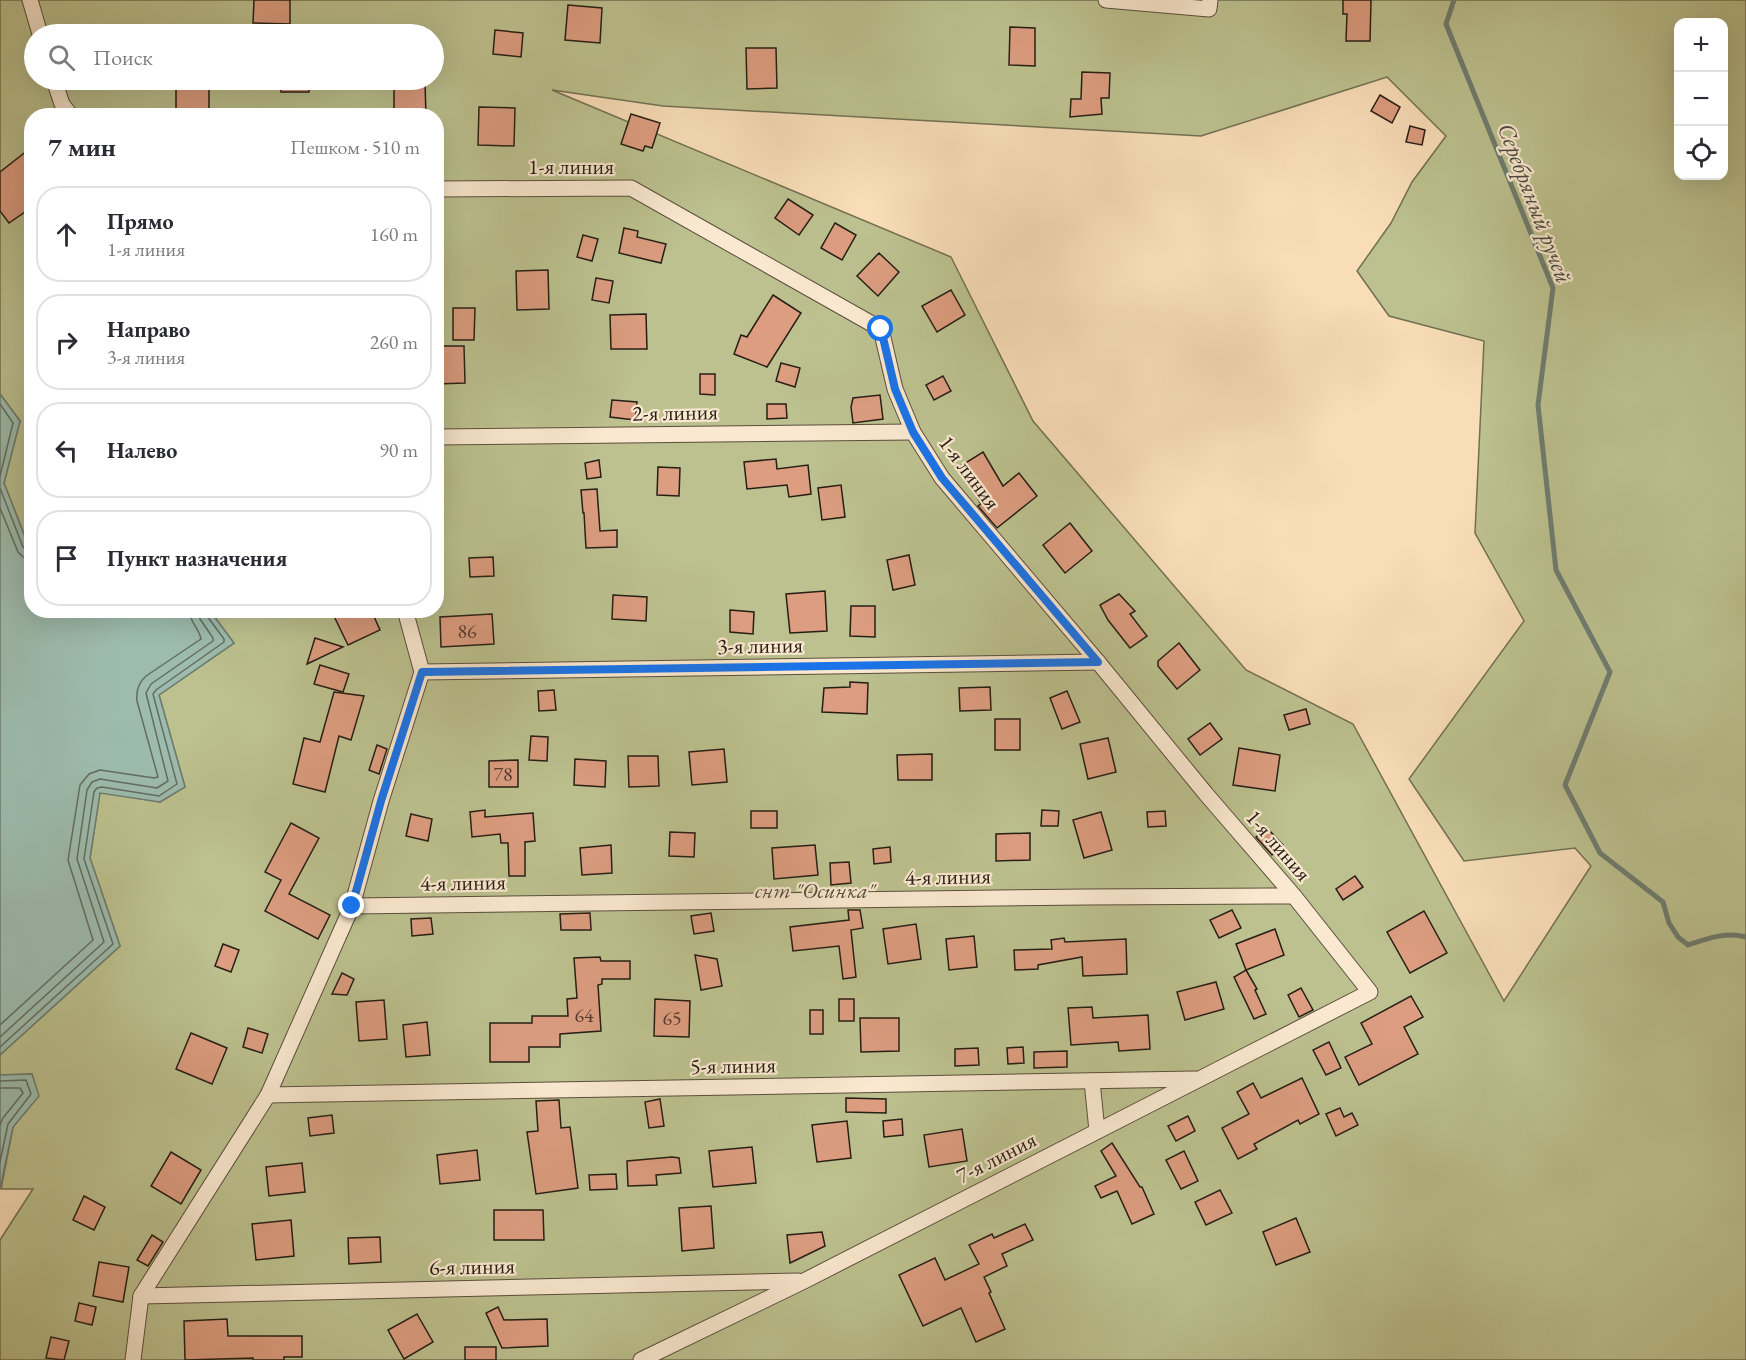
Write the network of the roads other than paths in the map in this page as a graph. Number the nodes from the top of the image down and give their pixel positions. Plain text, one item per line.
1 (30, 0) edge
2 (1106, 0) edge
3 (1210, 4) edge
4 (37, 24) edge
5 (57, 90) edge
6 (65, 108) edge
7 (444, 189) edge
8 (913, 432) junction
9 (444, 437) edge
10 (407, 618) edge
11 (1098, 662) junction
12 (422, 672) junction
13 (1294, 896) junction
14 (352, 906) junction
15 (1370, 992) joint
16 (1198, 1079) junction
17 (1092, 1081) junction
18 (268, 1095) junction
19 (1097, 1131) junction
20 (804, 1281) junction
21 (141, 1296) junction
22 (133, 1360) edge
23 (641, 1360) edge

1 - 4 street
2 - 3 street
5 - 6 street
7 - 8 street, 1-я линия
8 - 9 street, 2-я линия
8 - 11 street, 1-я линия
10 - 12 street
11 - 12 street, 3-я линия
11 - 13 street, 1-я линия
12 - 14 street
13 - 14 street, 4-я линия
13 - 15 street, 1-я линия
14 - 18 street
15 - 16 street, 7-я линия
16 - 17 street, 5-я линия
16 - 19 street, 7-я линия
17 - 18 street, 5-я линия
17 - 19 street
18 - 21 street
19 - 20 street, 7-я линия
20 - 21 street, 6-я линия
20 - 23 street, 7-я линия
21 - 22 street

